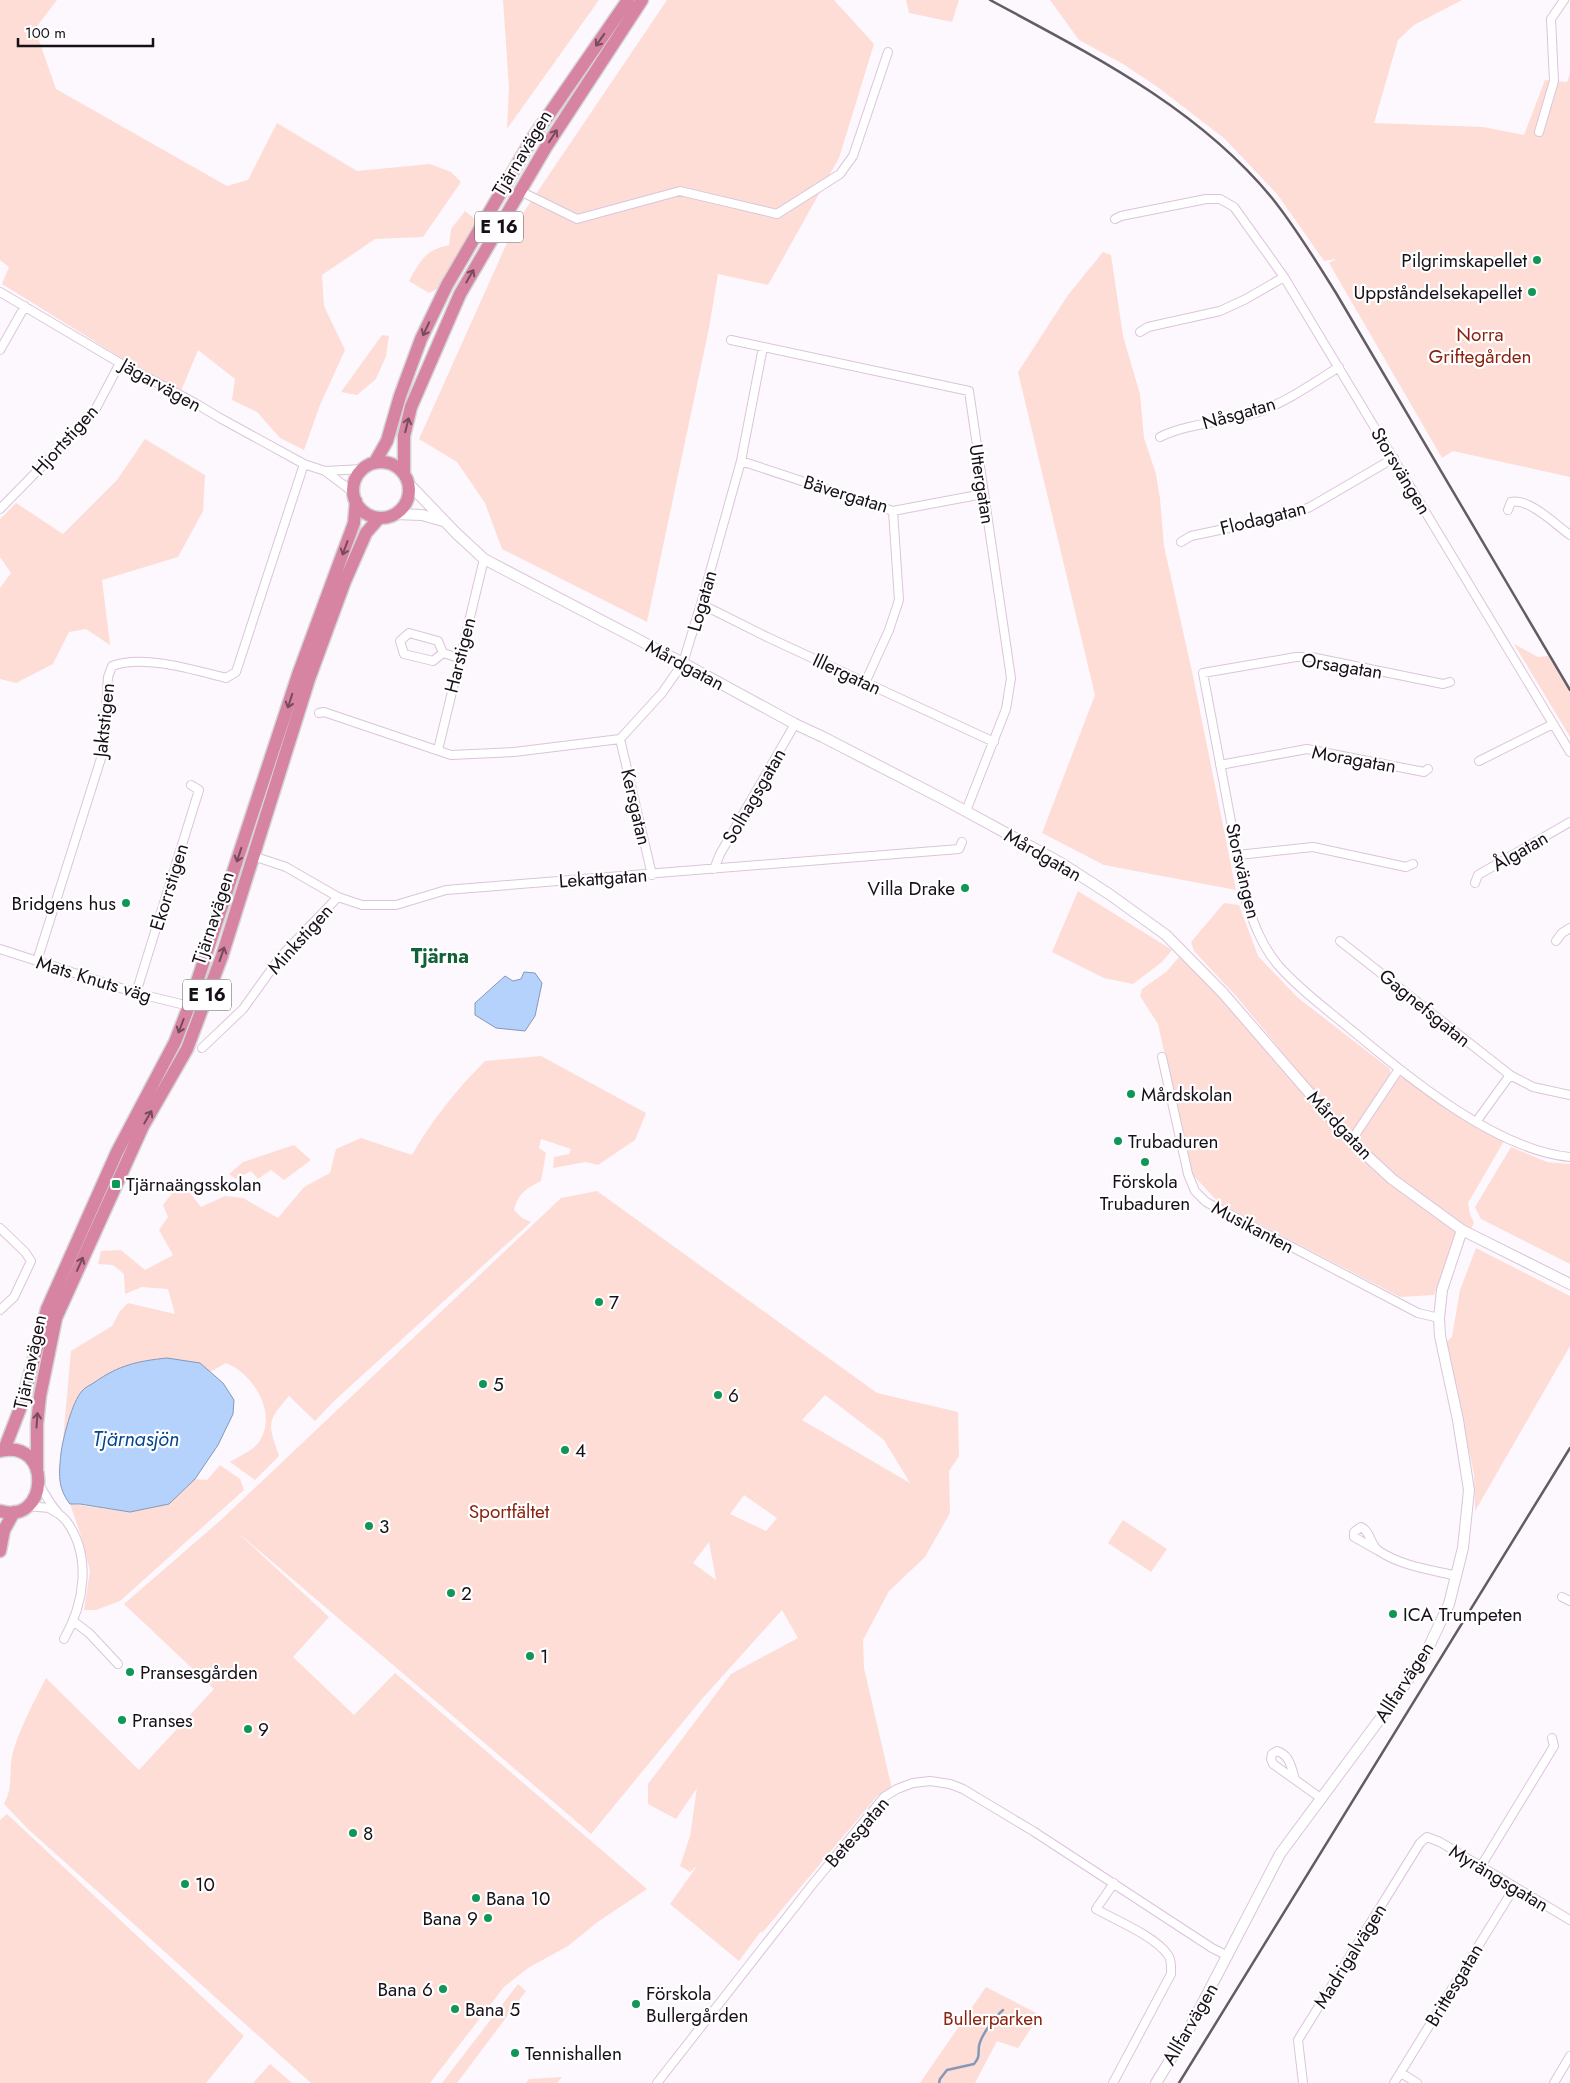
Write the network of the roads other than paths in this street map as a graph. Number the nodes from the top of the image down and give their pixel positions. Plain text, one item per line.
1 (628, 0) edge
2 (642, 0) edge
3 (1564, 0) edge
4 (888, 52) dead end
5 (1539, 132) dead end
6 (520, 191) junction
7 (1115, 219) dead end
8 (1284, 277) junction
9 (0, 292) edge
10 (25, 306) junction
11 (1140, 332) dead end
12 (731, 340) dead end
13 (763, 347) junction
14 (0, 350) edge
15 (120, 363) junction
16 (1339, 367) junction
17 (1160, 436) dead end
18 (1394, 458) junction
19 (741, 461) junction
20 (375, 462) junction
21 (304, 464) junction
22 (363, 468) junction
23 (325, 471) junction
24 (406, 479) junction
25 (983, 494) junction
26 (355, 497) junction
27 (0, 509) edge
28 (1508, 510) dead end
29 (893, 511) junction
30 (395, 514) junction
31 (379, 518) junction
32 (444, 521) junction
33 (1570, 535) edge
34 (1180, 542) dead end
35 (484, 559) junction
36 (702, 604) junction
37 (443, 653) junction
38 (459, 658) junction
39 (683, 663) junction
40 (1203, 673) joint
41 (1450, 682) dead end
42 (865, 683) junction
43 (319, 713) dead end
44 (795, 724) junction
45 (1554, 724) junction
46 (620, 738) junction
47 (994, 742) junction
48 (438, 750) junction
49 (1570, 752) edge
50 (1479, 761) dead end
51 (1220, 765) junction
52 (1428, 769) dead end
53 (191, 785) dead end
54 (966, 811) junction
55 (1570, 822) edge
56 (962, 842) dead end
57 (1238, 855) junction
58 (253, 856) junction
59 (1413, 864) dead end
60 (714, 869) junction
61 (652, 875) junction
62 (1475, 883) dead end
63 (338, 897) junction
64 (1570, 928) edge
65 (1340, 941) dead end
66 (1556, 941) dead end
67 (1363, 947) dead end
68 (0, 949) edge
69 (1359, 954) junction
70 (37, 961) junction
71 (136, 993) junction
72 (188, 1006) junction
73 (202, 1048) dead end
74 (1162, 1057) dead end
75 (1399, 1068) junction
76 (1510, 1075) junction
77 (1570, 1094) edge
78 (1476, 1122) junction
79 (1351, 1141) junction
80 (1570, 1157) edge
81 (0, 1228) edge
82 (1462, 1230) junction
83 (1570, 1284) edge
84 (0, 1310) edge
85 (1439, 1318) junction
86 (2, 1450) edge
87 (37, 1469) junction
88 (39, 1486) junction
89 (28, 1506) junction
90 (0, 1511) edge
91 (14, 1512) junction
92 (58, 1513) junction
93 (1377, 1550) dead end
94 (0, 1551) edge
95 (1457, 1576) junction
96 (1562, 1597) dead end
97 (1570, 1601) edge
98 (73, 1621) junction
99 (64, 1639) dead end
100 (118, 1664) dead end
101 (1552, 1738) dead end
102 (1295, 1779) dead end
103 (1322, 1798) junction
104 (1427, 1837) joint
105 (1481, 1866) junction
106 (1114, 1883) junction
107 (1514, 1888) junction
108 (1570, 1920) edge
109 (1228, 1956) junction
110 (1570, 2056) edge
111 (1401, 2073) junction
112 (658, 2083) edge
113 (1113, 2083) edge
114 (1156, 2083) edge
115 (1304, 2083) edge
116 (1394, 2083) edge
117 (1417, 2083) edge
118 (1554, 2083) edge

1 -> 20 highway, Tjärnavägen / E 16
6 -> 2 highway, Tjärnavägen / E 16
3 - 5 street
4 - 6 street
24 -> 6 highway, Tjärnavägen / E 16
7 - 8 street, Storsvängen
8 - 11 street
8 - 16 street, Storsvängen
9 - 10 street, Jägarvägen
10 - 14 street
10 - 15 street, Jägarvägen
12 - 13 street, Uttergatan
13 - 19 street, Logatan
13 - 25 street, Uttergatan
15 - 21 street, Jägarvägen
15 - 27 street, Hjortstigen
16 - 17 street, Nåsgatan
16 - 18 street, Storsvängen
18 - 34 street, Flodagatan
18 - 45 street, Storsvängen
19 - 29 street, Bävergatan
19 - 36 street, Logatan
20 - 22 highway
20 - 24 highway
21 - 23 street, Jägarvägen
21 - 70 street, Jaktstigen
22 - 23 street, Jägarvägen
22 - 26 highway, E 16
23 - 26 street, Jägarvägen
24 - 30 highway, E 16
24 - 32 street, Mårdgatan
25 - 29 street, Bävergatan
25 - 47 street, Uttergatan
26 - 31 highway
26 -> 72 highway, Tjärnavägen / E 16
28 - 33 street
29 - 42 street
30 - 31 highway
30 - 32 street, Mårdgatan
31 - 58 highway, Tjärnavägen / E 16
32 - 35 street, Mårdgatan
35 - 38 street, Harstigen
35 - 39 street, Mårdgatan
36 - 39 street, Logatan
36 - 42 street, Illergatan
37 - 37 street
37 - 38 street
38 - 48 street, Harstigen
39 - 44 street, Mårdgatan
39 - 46 street, Logatan
40 - 41 street, Orsagatan
40 - 51 street, Storsvängen
42 - 47 street, Illergatan
43 - 48 street
44 - 54 street, Mårdgatan
44 - 60 street, Solhagsgatan
45 - 49 street, Storsvängen
45 - 50 street
46 - 48 street
46 - 61 street, Kersgatan
47 - 54 street, Uttergatan
51 - 52 street, Moragatan
51 - 57 street, Storsvängen
53 - 71 street, Ekorrstigen
54 - 79 street, Mårdgatan
55 - 62 street, Ålgatan
56 - 60 street, Lekattgatan
57 - 59 street
57 - 75 street, Storsvängen
58 - 63 street, Lekattgatan
87 -> 58 highway, Tjärnavägen / E 16
60 - 61 street, Lekattgatan
61 - 63 street, Lekattgatan
63 - 73 street, Minkstigen
64 - 66 street
65 - 69 street, Gagnefsgatan
67 - 69 street
68 - 70 street, Mats Knuts väg
69 - 76 street, Gagnefsgatan
70 - 71 street, Mats Knuts väg
71 - 72 street, Mats Knuts väg
72 -> 86 highway, Tjärnavägen / E 16
74 - 85 street, Musikanten
75 - 78 street, Storsvängen
75 - 79 street
76 - 77 street, Gagnefsgatan
76 - 78 street
78 - 80 street, Storsvängen
79 - 82 street, Mårdgatan
81 - 84 street
82 - 83 street, Mårdgatan
82 - 85 street, Allfarvägen
85 - 95 street, Allfarvägen
86 - 87 highway
87 - 88 highway, Tjärnavägen
88 - 89 highway
88 - 92 street
89 - 91 highway
89 - 92 street
90 - 91 highway
91 - 94 highway
92 - 98 street
93 - 95 street
95 - 103 street, Allfarvägen
96 - 97 street
98 - 99 street
98 - 100 street
101 - 105 street
102 - 103 street
103 - 109 street, Allfarvägen
104 - 105 street, Myrängsgatan
104 - 115 street, Madrigalvägen
105 - 107 street, Myrängsgatan
106 - 109 street, Betesgatan
106 - 112 street, Betesgatan
106 - 113 street
107 - 108 street, Myrängsgatan
107 - 111 street, Brittesgatan
109 - 114 street, Allfarvägen
110 - 118 street
111 - 116 street, Brittesgatan
111 - 117 street

